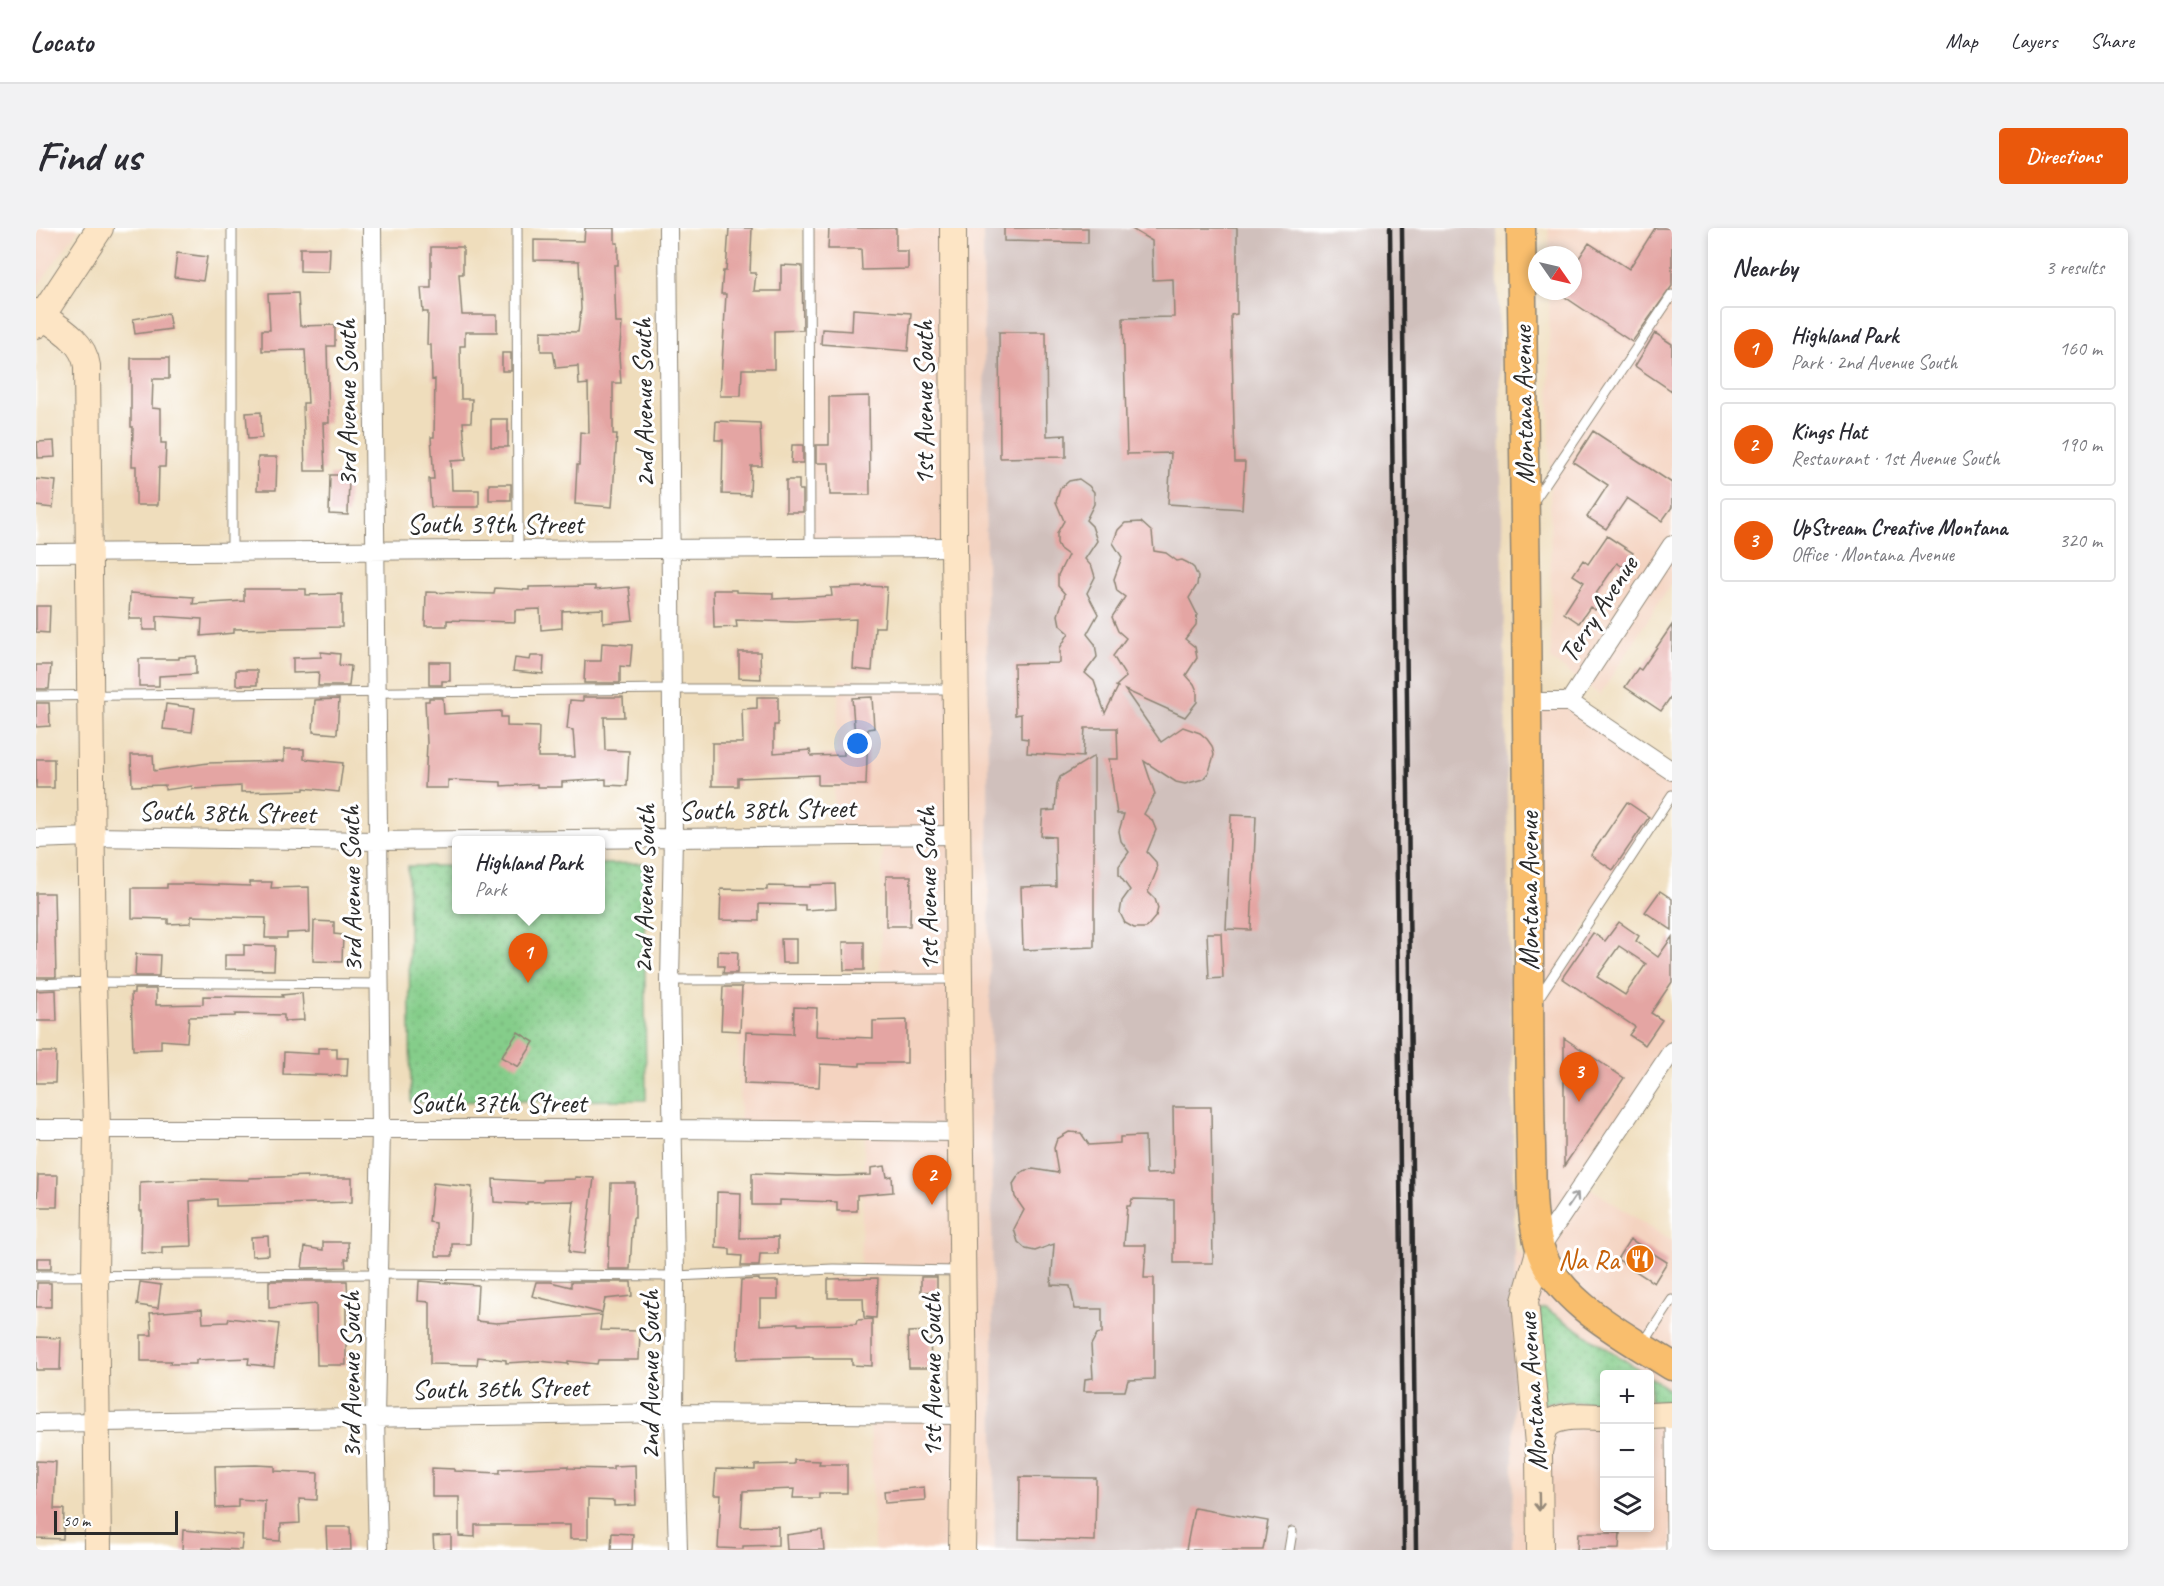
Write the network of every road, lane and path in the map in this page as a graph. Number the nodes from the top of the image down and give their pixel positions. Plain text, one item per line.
1 (100, 228) edge
2 (231, 228) edge
3 (372, 228) edge
4 (517, 228) edge
5 (668, 228) edge
6 (809, 228) edge
7 (953, 228) edge
8 (1525, 228) edge
9 (1672, 295) edge
10 (38, 318) edge
11 (1525, 514) junction
12 (1672, 545) edge
13 (954, 547) junction
14 (810, 548) junction
15 (671, 549) junction
16 (374, 550) junction
17 (518, 550) junction
18 (232, 551) junction
19 (36, 553) edge
20 (89, 553) junction
21 (671, 689) junction
22 (956, 689) junction
23 (376, 692) junction
24 (90, 695) junction
25 (36, 696) edge
26 (1528, 702) junction
27 (1569, 702) junction
28 (1672, 771) edge
29 (1672, 795) edge
30 (958, 835) junction
31 (92, 837) junction
32 (673, 837) junction
33 (605, 838) edge
34 (36, 839) edge
35 (452, 840) edge
36 (377, 841) junction
37 (960, 979) junction
38 (670, 980) junction
39 (93, 982) junction
40 (36, 984) edge
41 (379, 984) junction
42 (1529, 1012) junction
43 (1672, 1051) edge
44 (381, 1128) junction
45 (36, 1129) edge
46 (97, 1129) junction
47 (672, 1129) junction
48 (961, 1132) junction
49 (1540, 1248) junction
50 (962, 1271) junction
51 (378, 1274) junction
52 (96, 1275) junction
53 (675, 1275) junction
54 (36, 1276) edge
55 (1672, 1300) edge
56 (1641, 1346) junction
57 (1672, 1366) edge
58 (674, 1413) junction
59 (964, 1415) junction
60 (1664, 1415) edge
61 (375, 1417) junction
62 (1600, 1417) edge
63 (96, 1422) junction
64 (36, 1423) edge
65 (1539, 1455) junction
66 (1292, 1532) dead end
67 (1671, 1548) edge
68 (98, 1550) edge
69 (378, 1550) edge
70 (678, 1550) edge
71 (962, 1550) edge
72 (1289, 1550) edge
73 (1540, 1550) edge

1 - 10 street
2 - 18 lane
3 - 16 street, 3rd Avenue South
4 - 17 lane
5 - 15 street, 2nd Avenue South
6 - 14 lane
7 - 13 street, 1st Avenue South
8 - 11 main road, Montana Avenue
9 - 11 lane
10 - 20 street
11 - 26 main road, Montana Avenue
12 - 27 street, Terry Avenue
13 - 14 street, South 39th Street
13 - 22 street, 1st Avenue South
14 - 15 street, South 39th Street
15 - 17 street, South 39th Street
15 - 21 street, 2nd Avenue South
16 - 17 street, South 39th Street
16 - 18 street, South 39th Street
16 - 23 street, 3rd Avenue South
18 - 20 street, South 39th Street
19 - 20 street, South 39th Street
20 - 24 street
21 - 22 lane
21 - 23 lane
21 - 32 street, 2nd Avenue South
22 - 30 street, 1st Avenue South
23 - 24 lane
23 - 36 street, 3rd Avenue South
24 - 25 lane
24 - 31 street
26 - 27 street
26 - 42 main road, Montana Avenue
27 - 28 street
29 - 42 lane
30 - 32 street, South 38th Street
30 - 37 street, 1st Avenue South
31 - 34 street, South 38th Street
31 - 36 street, South 38th Street
31 - 39 street
32 - 33 street, South 38th Street
32 - 38 street, 2nd Avenue South
35 - 36 street, South 38th Street
36 - 41 street, 3rd Avenue South
37 - 38 lane
37 - 48 street, 1st Avenue South
38 - 47 street, 2nd Avenue South
39 - 40 lane
39 - 41 lane
39 - 46 street
41 - 44 street, 3rd Avenue South
42 - 49 main road, Montana Avenue
49 -> 43 street
44 - 46 street, South 37th Street
44 - 47 street, South 37th Street
44 - 51 street, 3rd Avenue South
45 - 46 street, South 37th Street
46 - 52 street
47 - 48 street, South 37th Street
47 - 53 street, 2nd Avenue South
48 - 50 street, 1st Avenue South
49 - 56 main road
49 - 65 street, Montana Avenue
50 - 53 lane
50 - 59 street, 1st Avenue South
51 - 52 lane
51 - 53 lane
51 - 61 street, 3rd Avenue South
52 - 54 lane
52 - 63 street
53 - 58 street, 2nd Avenue South
55 - 56 lane
56 - 57 main road
58 - 59 street, South 36th Street
58 - 61 street, South 36th Street
58 - 70 street, 2nd Avenue South
59 - 71 street, 1st Avenue South
60 - 67 lane
61 - 63 street, South 36th Street
61 - 69 street, 3rd Avenue South
62 - 65 street
63 - 64 street, South 36th Street
63 - 68 street
65 -> 73 street, Montana Avenue
66 - 72 lane

